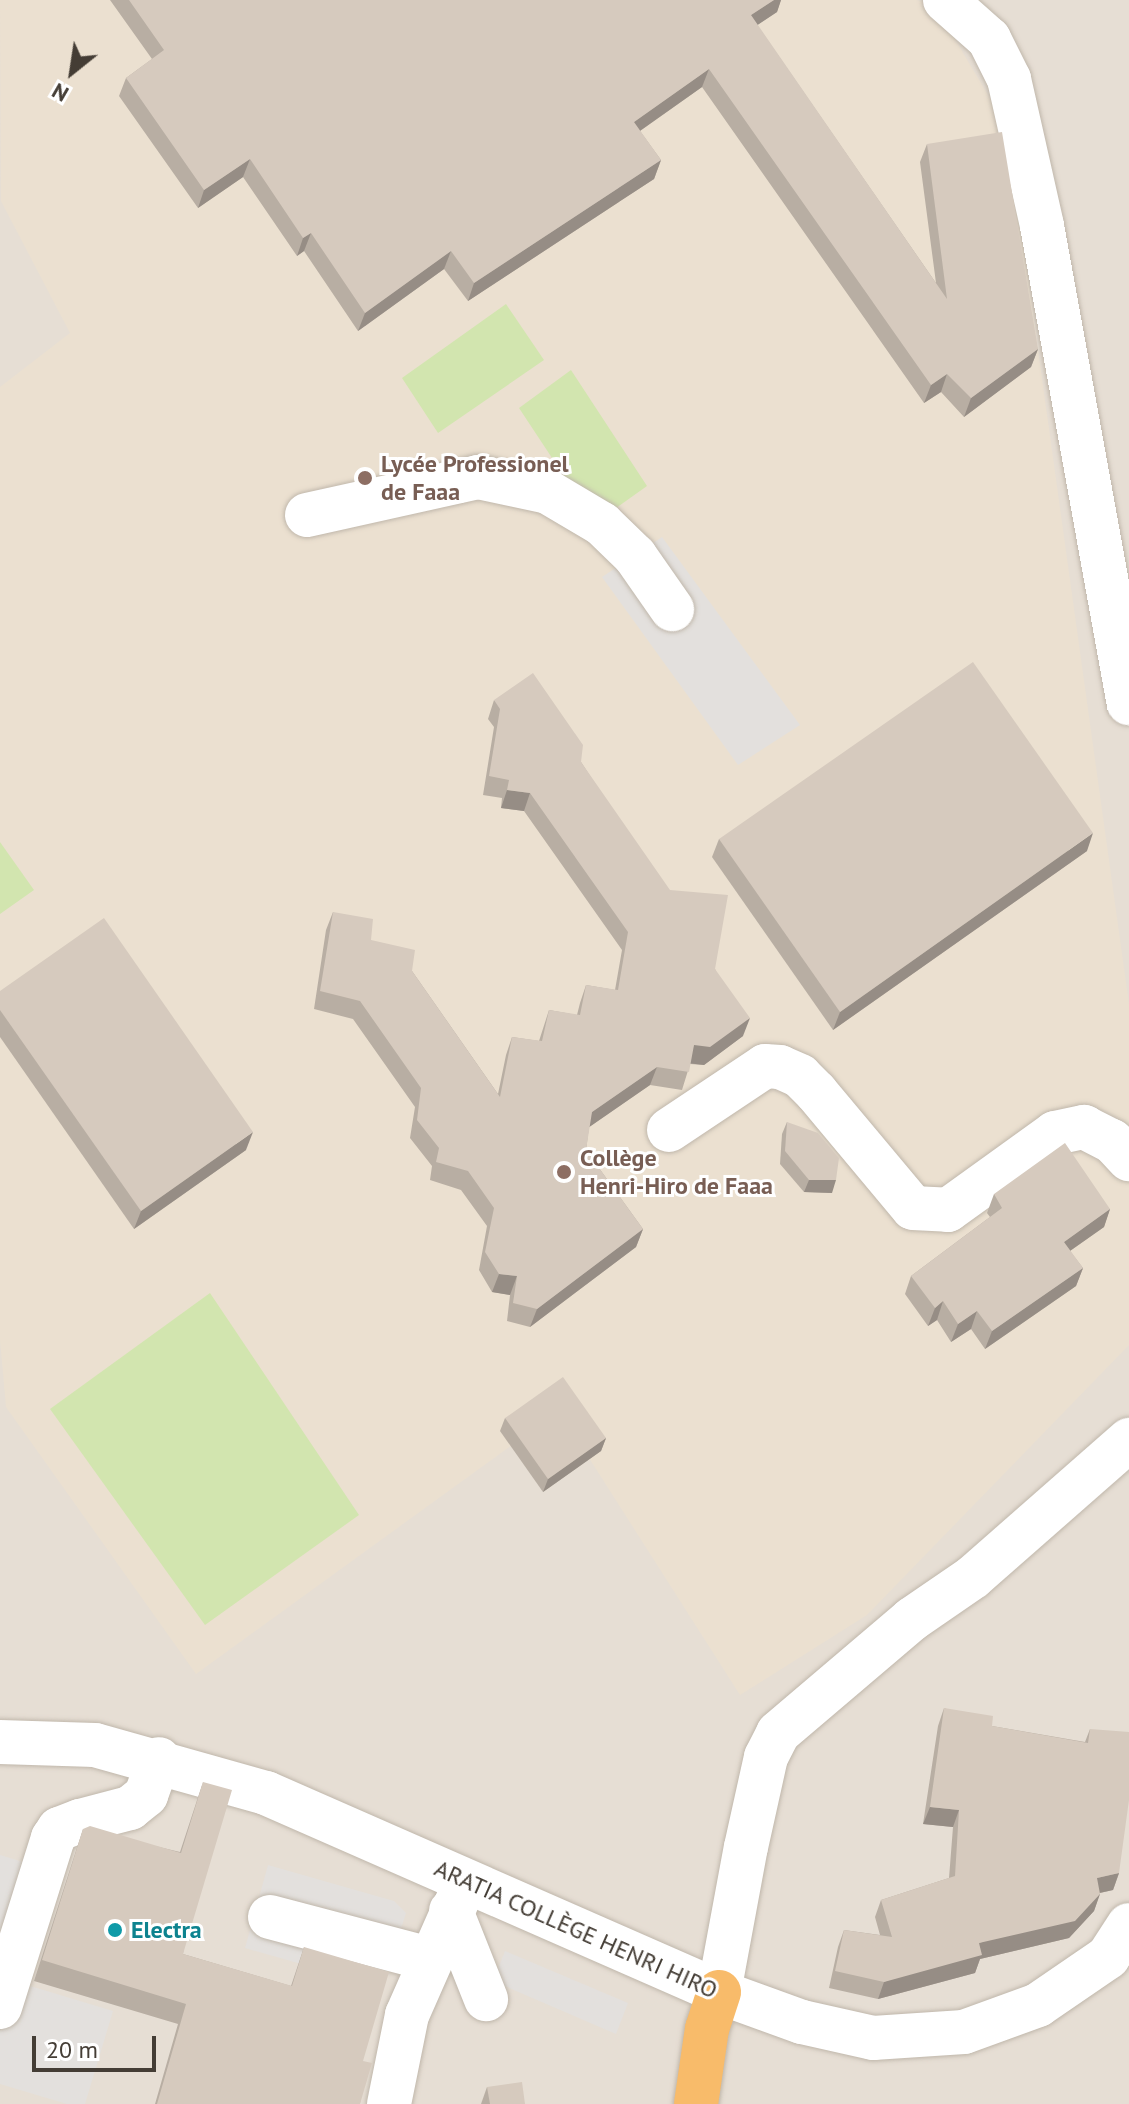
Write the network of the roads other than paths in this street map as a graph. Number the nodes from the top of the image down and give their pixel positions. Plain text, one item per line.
1 (973, 8) edge
2 (307, 515) dead end
3 (672, 609) dead end
4 (1129, 703) edge
5 (669, 1130) dead end
6 (1129, 1159) edge
7 (1129, 1440) edge
8 (0, 1742) edge
9 (159, 1759) junction
10 (458, 1896) junction
11 (270, 1917) dead end
12 (1129, 1925) edge
13 (429, 1959) junction
14 (719, 1992) junction
15 (486, 1999) dead end
16 (0, 2007) edge
17 (389, 2104) edge
18 (696, 2104) edge

1 - 4 street
2 - 3 street
5 - 6 street
7 - 14 street
8 - 9 street, ARATIA COLLÈGE HENRI HIRO
9 - 10 street, ARATIA COLLÈGE HENRI HIRO
9 - 16 street
10 - 13 street
10 - 14 street, ARATIA COLLÈGE HENRI HIRO
10 - 15 street
11 - 13 street
12 - 14 street, ARATIA COLLÈGE HENRI HIRO
13 - 17 street
14 - 18 highway

